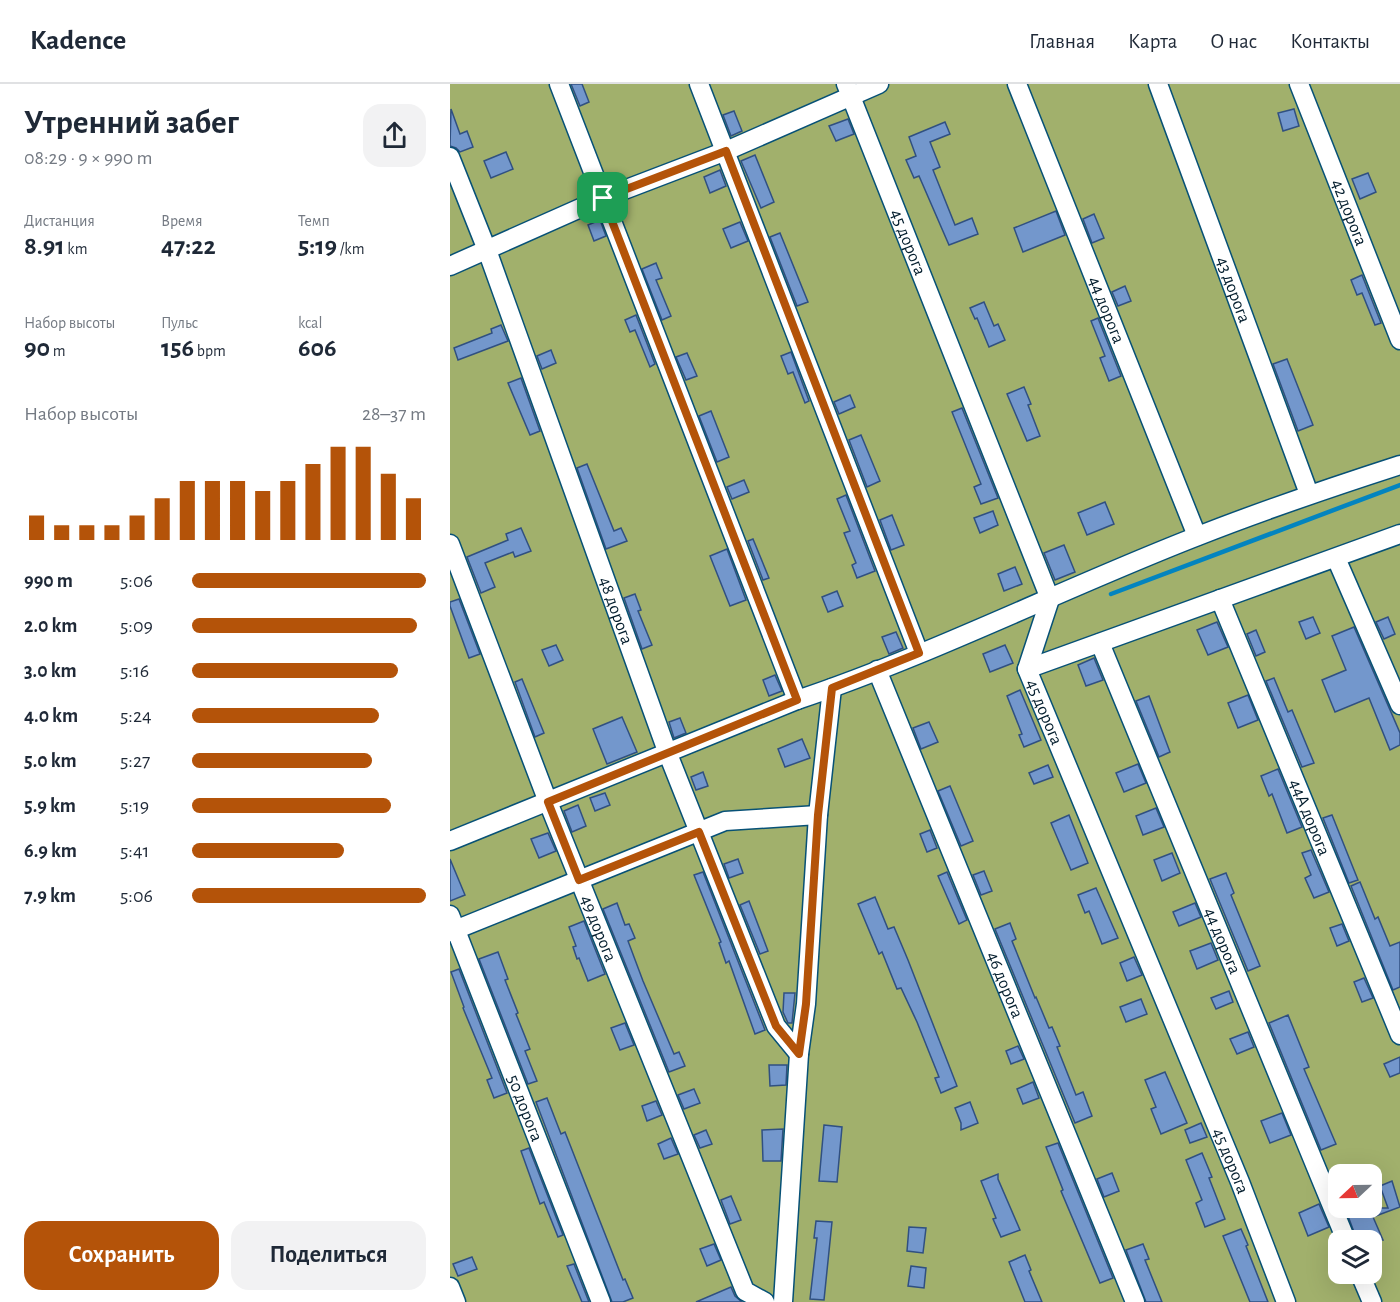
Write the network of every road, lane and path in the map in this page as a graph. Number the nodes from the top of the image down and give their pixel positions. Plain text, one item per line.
1 (559, 84) edge
2 (699, 84) edge
3 (879, 84) edge
4 (1017, 84) edge
5 (1158, 84) edge
6 (1299, 84) edge
7 (849, 90) edge
8 (726, 151) junction
9 (450, 158) edge
10 (603, 198) junction
11 (487, 250) junction
12 (450, 266) edge
13 (1400, 340) edge
14 (1400, 465) edge
15 (1310, 494) junction
16 (1400, 534) edge
17 (1197, 536) junction
18 (450, 544) edge
19 (1336, 558) junction
20 (1050, 599) junction
21 (1220, 599) junction
22 (1100, 643) junction
23 (919, 653) junction
24 (1027, 669) junction
25 (877, 670) junction
26 (832, 688) junction
27 (797, 700) junction
28 (1400, 705) edge
29 (668, 754) junction
30 (548, 802) junction
31 (818, 815) junction
32 (699, 832) junction
33 (450, 841) edge
34 (579, 880) junction
35 (452, 925) edge
36 (1400, 1035) edge
37 (799, 1054) junction
38 (1342, 1230) edge
39 (1364, 1284) edge
40 (450, 1287) edge
41 (456, 1302) edge
42 (601, 1302) edge
43 (765, 1302) edge
44 (783, 1302) edge
45 (1135, 1302) edge
46 (1286, 1302) edge
47 (1372, 1302) edge

1 - 10 street
2 - 8 street
3 - 7 street
4 - 17 street, 44 дорога
5 - 15 street, 43 дорога
6 - 13 street, 42 дорога
7 - 8 street
7 - 20 street, 45 дорога
8 - 10 street
8 - 23 street
9 - 11 street, 48 дорога
10 - 11 street
10 - 27 street
11 - 12 street
11 - 29 street, 48 дорога
14 - 15 street
15 - 17 street
16 - 19 street
17 - 20 street
18 - 30 street, 49 дорога
19 - 21 street
19 - 28 street
20 - 23 street
20 - 24 street, 45 дорога
21 - 22 street
21 - 36 street, 44А дорога
22 - 24 street
22 - 38 street, 44 дорога
23 - 25 street
24 - 46 street, 45 дорога
25 - 26 street
25 - 45 street, 46 дорога
26 - 27 street
26 - 31 street
27 - 29 street
29 - 30 street
29 - 32 street, 48 дорога
30 - 33 street
30 - 34 street, 49 дорога
31 - 32 street
31 - 37 street
32 - 34 street
32 - 37 street, 48 дорога
34 - 35 street
34 - 43 street, 49 дорога
35 - 42 street, 50 дорога
37 - 44 street
39 - 47 street
40 - 41 street

